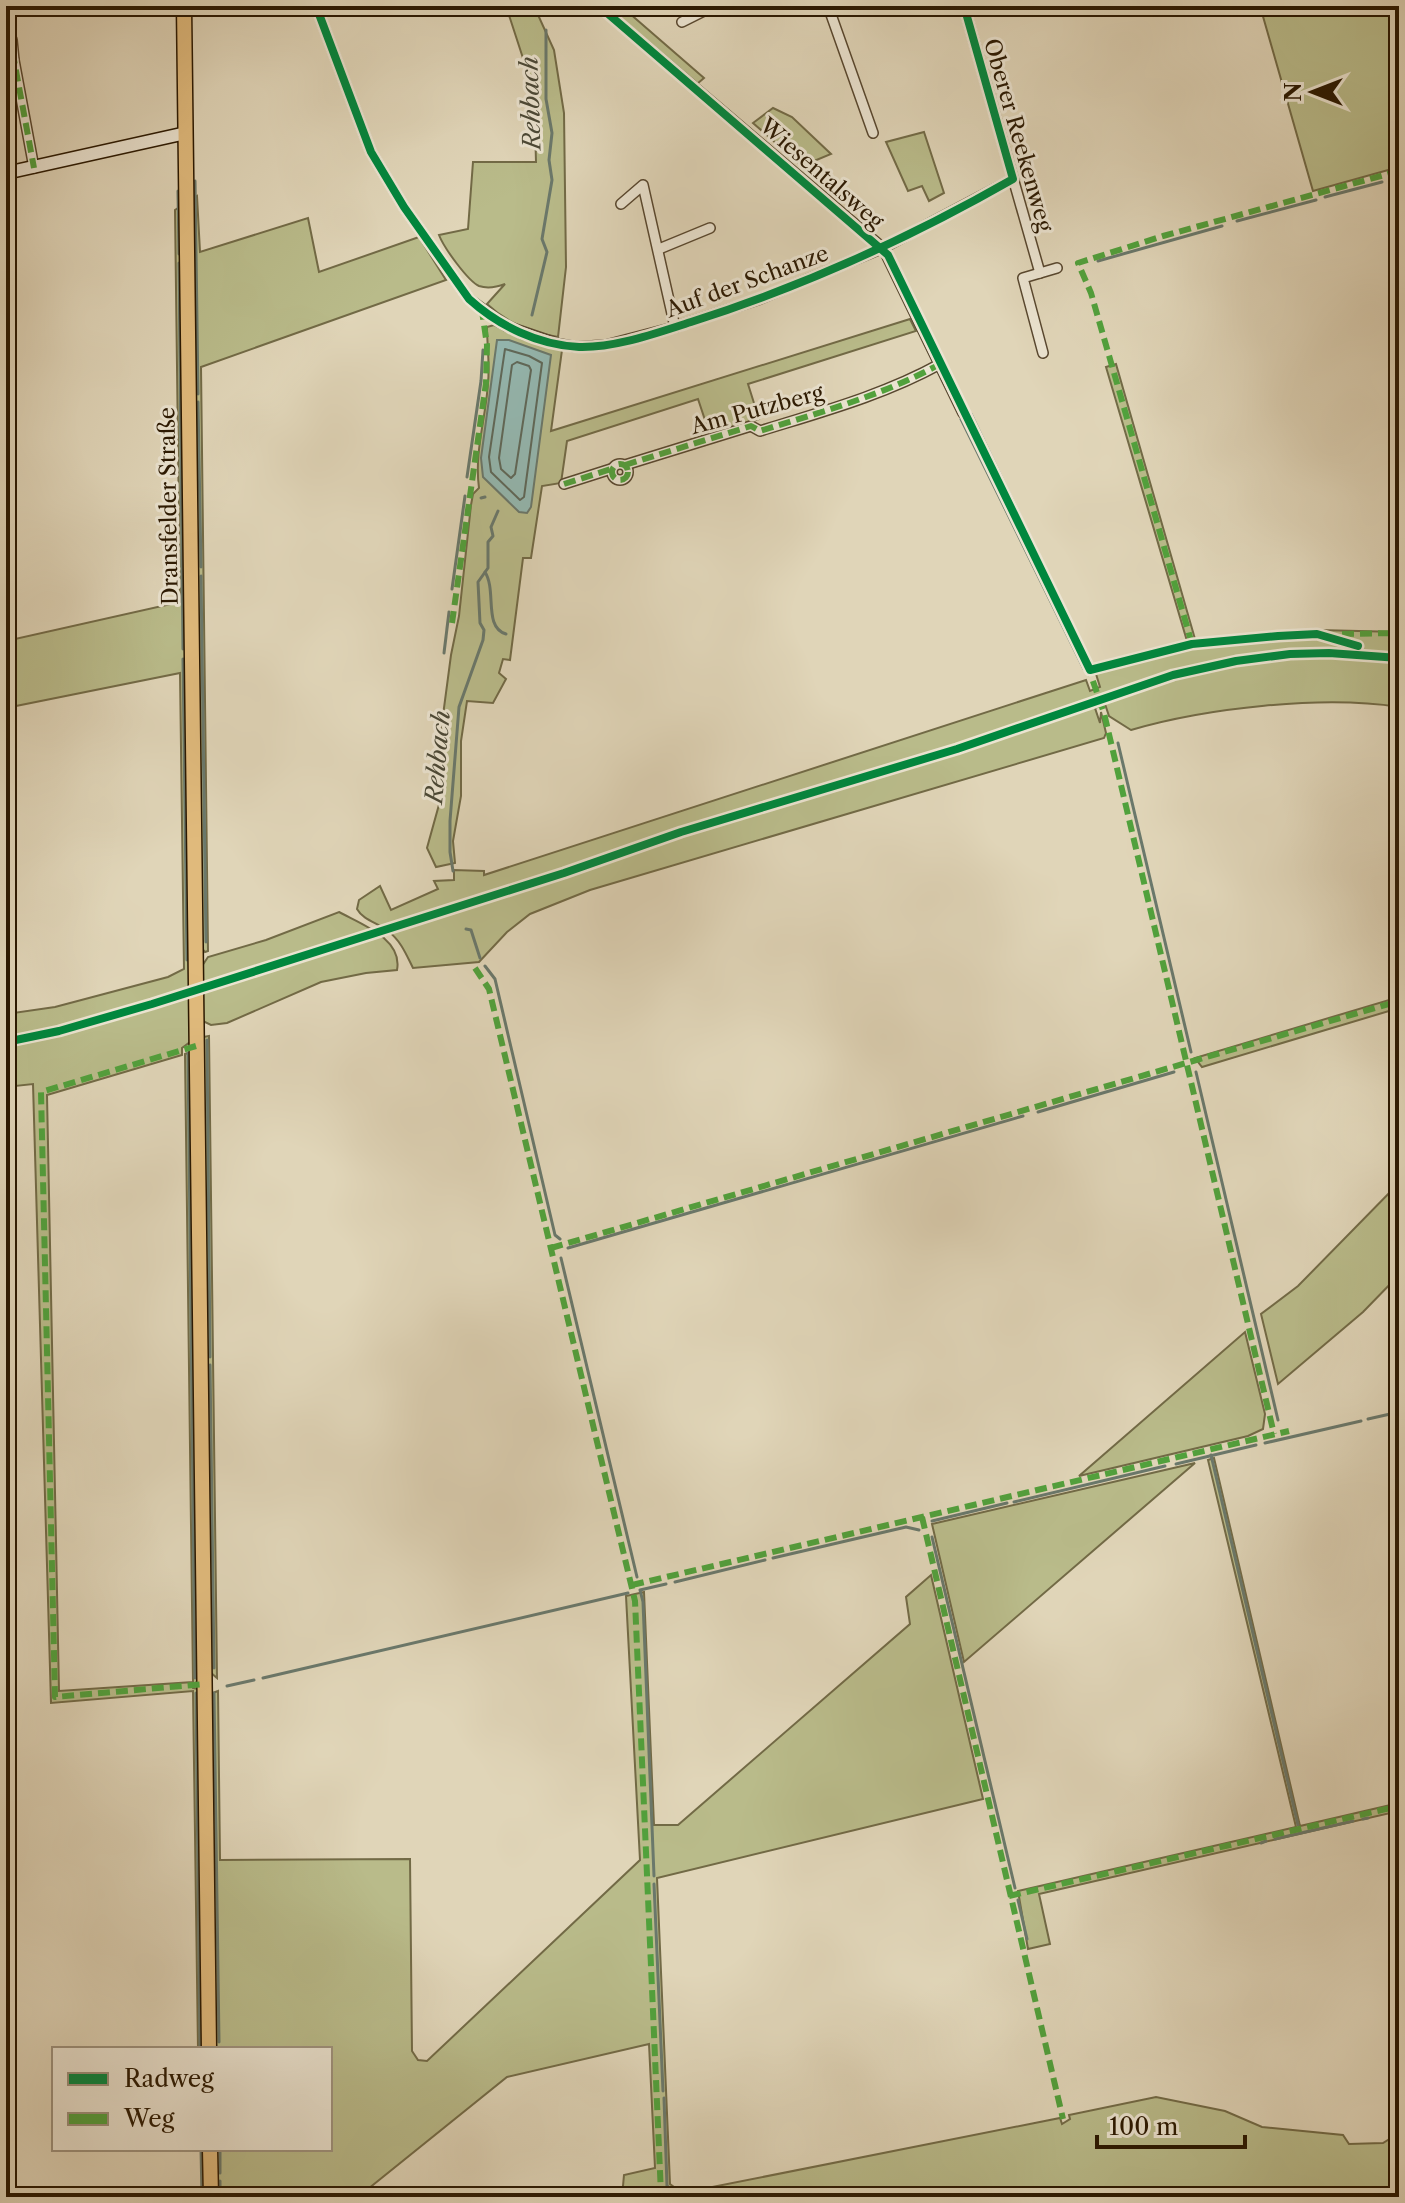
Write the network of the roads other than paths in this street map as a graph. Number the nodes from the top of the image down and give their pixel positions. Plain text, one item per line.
1 (184, 6) edge
2 (316, 6) edge
3 (599, 6) edge
4 (714, 6) edge
5 (828, 6) edge
6 (964, 6) edge
7 (682, 22) dead end
8 (12, 40) dead end
9 (10, 60) edge
10 (186, 133) junction
11 (873, 133) dead end
12 (34, 168) junction
13 (6, 173) edge
14 (1013, 179) junction
15 (621, 204) dead end
16 (710, 228) dead end
17 (883, 248) junction
18 (659, 249) junction
19 (1057, 268) dead end
20 (1040, 273) junction
21 (675, 327) junction
22 (1043, 353) dead end
23 (940, 364) junction
24 (963, 413) dead end
25 (625, 465) junction
26 (611, 469) junction
27 (564, 484) dead end
28 (209, 2047) edge
29 (210, 2151) edge
30 (211, 2197) edge

1 - 10 main road, Dransfelder Straße
2 - 21 street, Auf der Schanze
3 - 17 street, Wiesentalsweg
4 - 7 street
5 - 11 street
6 - 14 street, Oberer Reekenweg
8 - 9 street
9 - 12 street
10 - 12 street
10 - 28 main road, Dransfelder Straße
12 - 13 street
14 - 17 street, Auf der Schanze
14 - 20 street, Oberer Reekenweg
15 - 18 street
16 - 18 street
17 - 21 street, Auf der Schanze
17 - 23 street, Wiesentalsweg
18 - 21 street
19 - 20 street
20 - 22 street
23 - 24 street, Wiesentalsweg
23 - 25 street, Am Putzberg
25 - 26 street, Am Putzberg
25 - 26 street, Am Putzberg
26 - 27 street, Am Putzberg
29 - 30 main road

